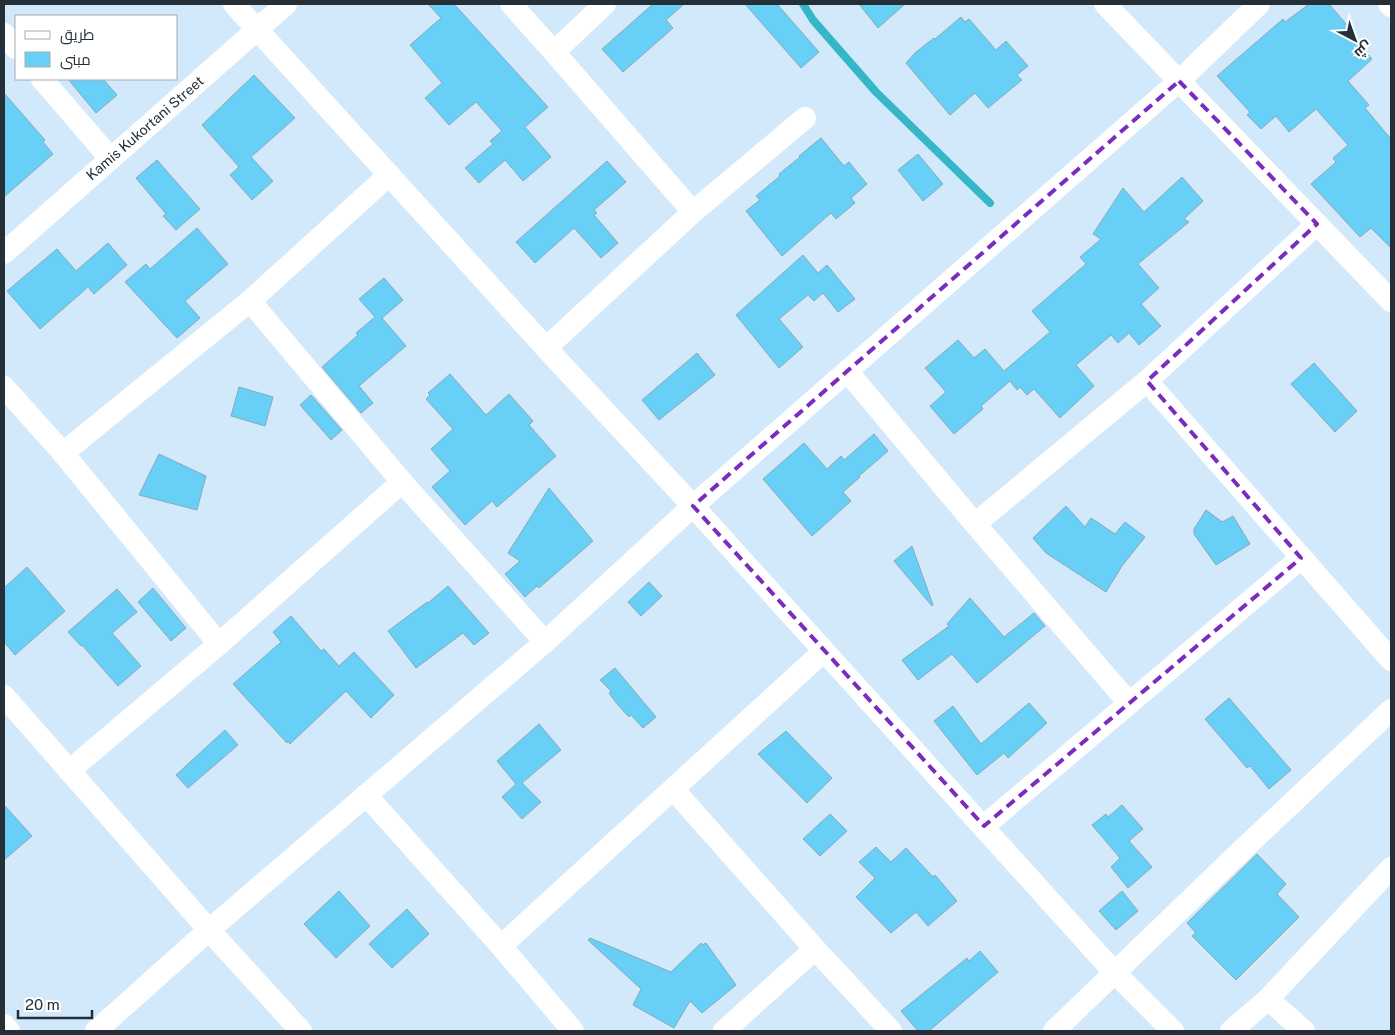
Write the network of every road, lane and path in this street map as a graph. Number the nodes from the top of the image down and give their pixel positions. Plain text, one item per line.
1 (234, 4) edge
2 (286, 4) edge
3 (511, 4) edge
4 (605, 4) edge
5 (1105, 4) edge
6 (1259, 4) edge
7 (257, 31) junction
8 (4, 34) edge
9 (15, 47) edge
10 (554, 52) junction
11 (43, 80) edge
12 (1179, 81) junction
13 (805, 118) dead end
14 (110, 158) junction
15 (389, 175) junction
16 (693, 212) junction
17 (1318, 224) junction
18 (4, 253) edge
19 (250, 301) junction
20 (1391, 301) edge
21 (546, 348) junction
22 (848, 371) junction
23 (1147, 381) junction
24 (4, 387) edge
25 (63, 454) junction
26 (402, 482) junction
27 (693, 506) junction
28 (974, 524) junction
29 (1301, 558) junction
30 (545, 642) junction
31 (219, 644) junction
32 (823, 652) junction
33 (1391, 660) edge
34 (4, 696) edge
35 (1129, 704) junction
36 (1391, 710) edge
37 (69, 771) junction
38 (674, 790) junction
39 (366, 795) junction
40 (984, 826) junction
41 (1391, 868) edge
42 (210, 930) junction
43 (501, 946) junction
44 (815, 949) junction
45 (1114, 973) junction
46 (1268, 999) junction
47 (4, 1025) edge
48 (9, 1031) edge
49 (96, 1031) edge
50 (301, 1031) edge
51 (573, 1031) edge
52 (724, 1031) edge
53 (891, 1031) edge
54 (1054, 1031) edge
55 (1173, 1031) edge
56 (1231, 1031) edge
57 (1304, 1031) edge

1 - 7 street
2 - 7 street, Kamis Kukortani Street
3 - 10 street
4 - 10 street
5 - 12 street
6 - 12 street
7 - 14 street, Kamis Kukortani Street
7 - 15 street
8 - 9 street
10 - 16 street
11 - 14 street
12 - 17 street
12 - 22 street
13 - 16 street
14 - 18 street, Kamis Kukortani Street
15 - 19 street
15 - 21 street
16 - 21 street
17 - 20 street
17 - 23 street
19 - 25 street
19 - 26 street
21 - 27 street
22 - 27 street
22 - 28 street
23 - 28 street
23 - 29 street
24 - 25 street
25 - 31 street
26 - 30 street
26 - 31 street
27 - 30 street
27 - 32 street
28 - 35 street
29 - 33 street
29 - 35 street
30 - 39 street
31 - 37 street
32 - 38 street
32 - 40 street
34 - 37 street
35 - 40 street
36 - 45 street
37 - 42 street
38 - 43 street
38 - 44 street
39 - 42 street
39 - 43 street
40 - 45 street
41 - 46 street
42 - 49 street
42 - 50 street
43 - 51 street
44 - 52 street
44 - 53 street
45 - 54 street
45 - 55 street
46 - 56 street
46 - 57 street
47 - 48 street

